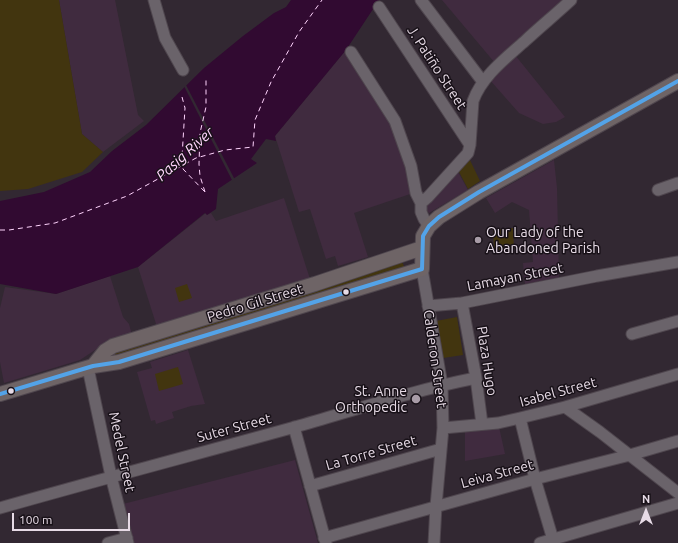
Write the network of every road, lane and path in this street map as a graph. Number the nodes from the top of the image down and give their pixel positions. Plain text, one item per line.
1 (154, 0) edge
2 (421, 0) edge
3 (571, 0) edge
4 (379, 7) dead end
5 (351, 52) dead end
6 (183, 70) dead end
7 (678, 81) edge
8 (483, 82) junction
9 (470, 145) junction
10 (678, 182) edge
11 (658, 190) dead end
12 (421, 203) junction
13 (429, 226) junction
14 (422, 248) junction
15 (678, 262) edge
16 (422, 269) junction
17 (462, 303) junction
18 (428, 306) junction
19 (678, 321) edge
20 (632, 334) dead end
21 (91, 367) junction
22 (678, 374) edge
23 (476, 378) junction
24 (442, 384) junction
25 (0, 394) edge
26 (565, 407) junction
27 (520, 418) junction
28 (482, 424) junction
29 (294, 427) junction
30 (443, 428) junction
31 (678, 441) edge
32 (441, 449) junction
33 (630, 455) junction
34 (111, 476) junction
35 (535, 479) junction
36 (310, 486) junction
37 (678, 493) edge
38 (678, 503) edge
39 (436, 506) junction
40 (0, 508) edge
41 (325, 540) edge
42 (128, 541) edge
43 (553, 541) edge
44 (108, 543) edge
45 (434, 543) edge
46 (540, 543) edge

1 - 6 street
2 - 8 street
3 - 8 street
4 - 9 street, J. Patiño Street
5 - 12 street
7 - 13 main road
8 - 9 street
9 - 12 street
10 - 11 street
12 - 13 street
13 - 14 main road, Calderon Street
14 - 16 main road, Calderon Street
14 - 21 main road, Pedro Gil Street
15 - 17 street, Lamayan Street
16 - 18 street, Calderon Street
16 - 21 main road, Pedro Gil Street
17 - 18 street, Lamayan Street
17 - 23 street, Plaza Hugo
18 - 24 street, Calderon Street
19 - 20 street
21 - 25 main road, Pedro Gil Street
21 - 34 street, Medel Street
22 - 26 street, Isabel Street
23 - 24 street, Suter Street
23 - 28 street, Plaza Hugo
24 - 29 street, Suter Street
24 - 30 street, Calderon Street
26 - 27 street, Isabel Street
26 - 33 street
27 - 28 street, Isabel Street
27 - 35 street
28 - 30 street, Isabel Street
29 - 34 street, Suter Street
29 - 36 street
30 - 32 street, Calderon Street
31 - 33 street, Leiva Street
32 - 36 street, La Torre Street
32 - 39 street, Calderon Street
33 - 35 street, Leiva Street
33 - 37 street
34 - 40 street, Suter Street
34 - 42 street, Medel Street
35 - 39 street, Leiva Street
35 - 43 street
36 - 41 street
38 - 43 street
39 - 41 street, Leiva Street
39 - 45 street, Calderon Street
42 - 44 street
43 - 46 street

